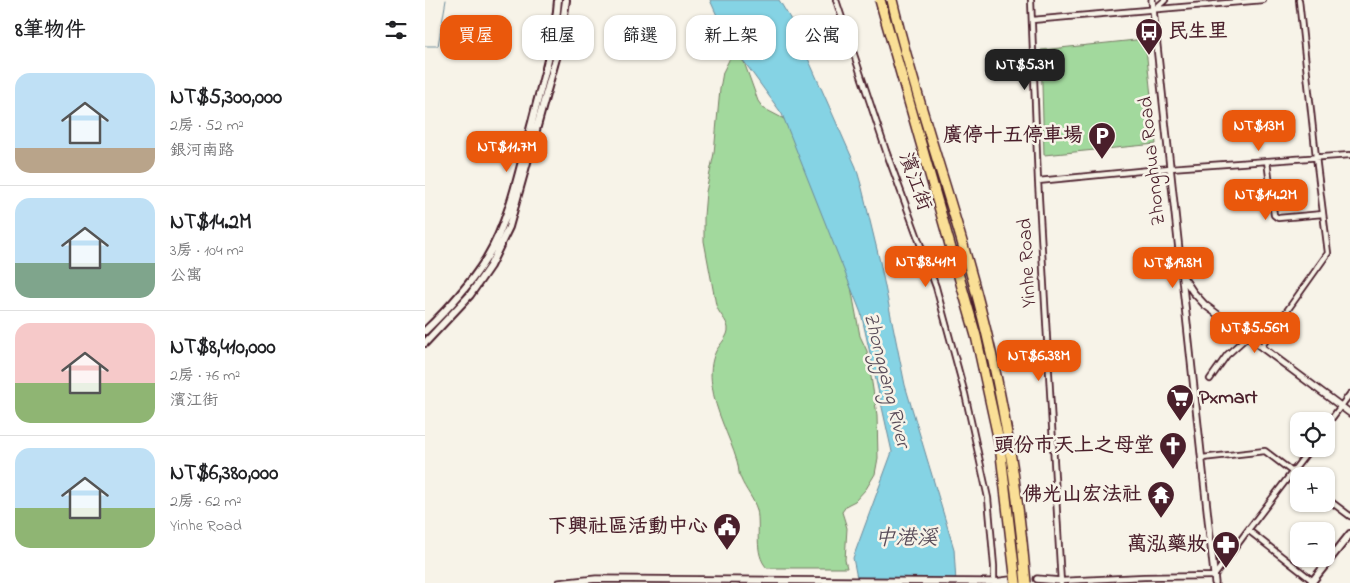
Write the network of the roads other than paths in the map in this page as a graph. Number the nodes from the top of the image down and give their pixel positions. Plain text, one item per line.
1 (558, 0) edge
2 (566, 0) edge
3 (836, 0) edge
4 (880, 0) edge
5 (892, 0) edge
6 (1031, 0) edge
7 (1152, 0) edge
8 (1165, 0) edge
9 (1263, 0) edge
10 (1299, 0) edge
11 (1153, 10) junction
12 (1032, 20) junction
13 (1350, 155) edge
14 (1316, 157) junction
15 (1267, 161) junction
16 (1170, 168) junction
17 (1038, 181) junction
18 (1323, 214) junction
19 (1182, 275) junction
20 (425, 331) edge
21 (1247, 337) junction
22 (425, 343) edge
23 (1262, 346) junction
24 (1210, 379) dead end
25 (1350, 394) edge
26 (1341, 406) junction
27 (1350, 413) edge
28 (1335, 414) edge
29 (1202, 458) junction
30 (1290, 470) edge
31 (1290, 476) edge
32 (1335, 505) edge
33 (1350, 516) edge
34 (1248, 530) junction
35 (1350, 534) edge
36 (1144, 577) junction
37 (1037, 579) dead end
38 (1214, 580) edge
39 (994, 582) edge
40 (1013, 582) edge
41 (1061, 582) edge
42 (1312, 582) edge
43 (559, 583) edge
44 (1026, 583) edge
45 (1143, 583) edge
46 (1221, 583) edge

1 - 20 main road
2 - 22 main road
3 - 39 street, 濱江街
4 - 40 highway, bridge
5 - 44 highway, bridge
6 - 12 street, Yinhe Road
7 - 11 street, Zhonghua Road
8 - 11 street
9 - 11 street
10 - 14 street
11 - 12 street
11 - 16 street, Zhonghua Road
12 - 17 street, Yinhe Road
13 - 14 street
14 - 15 street
14 - 18 street
15 - 16 street
15 - 18 street
16 - 17 street
16 - 19 street, Zhonghua Road
17 - 41 street, Yinhe Road
18 - 23 street
19 - 21 street
19 - 29 street, Zhonghua Road
21 - 23 street
21 - 24 street
23 - 26 street
25 - 26 street
26 - 27 street
26 - 28 street
29 - 30 street
29 - 38 street, Zhonghua Road
31 - 34 street
32 - 33 street
34 - 38 street
34 - 42 street
35 - 42 main road
36 - 38 street
36 - 41 street
36 - 45 street
37 - 41 street
38 - 46 street
39 - 40 street
39 - 43 street

